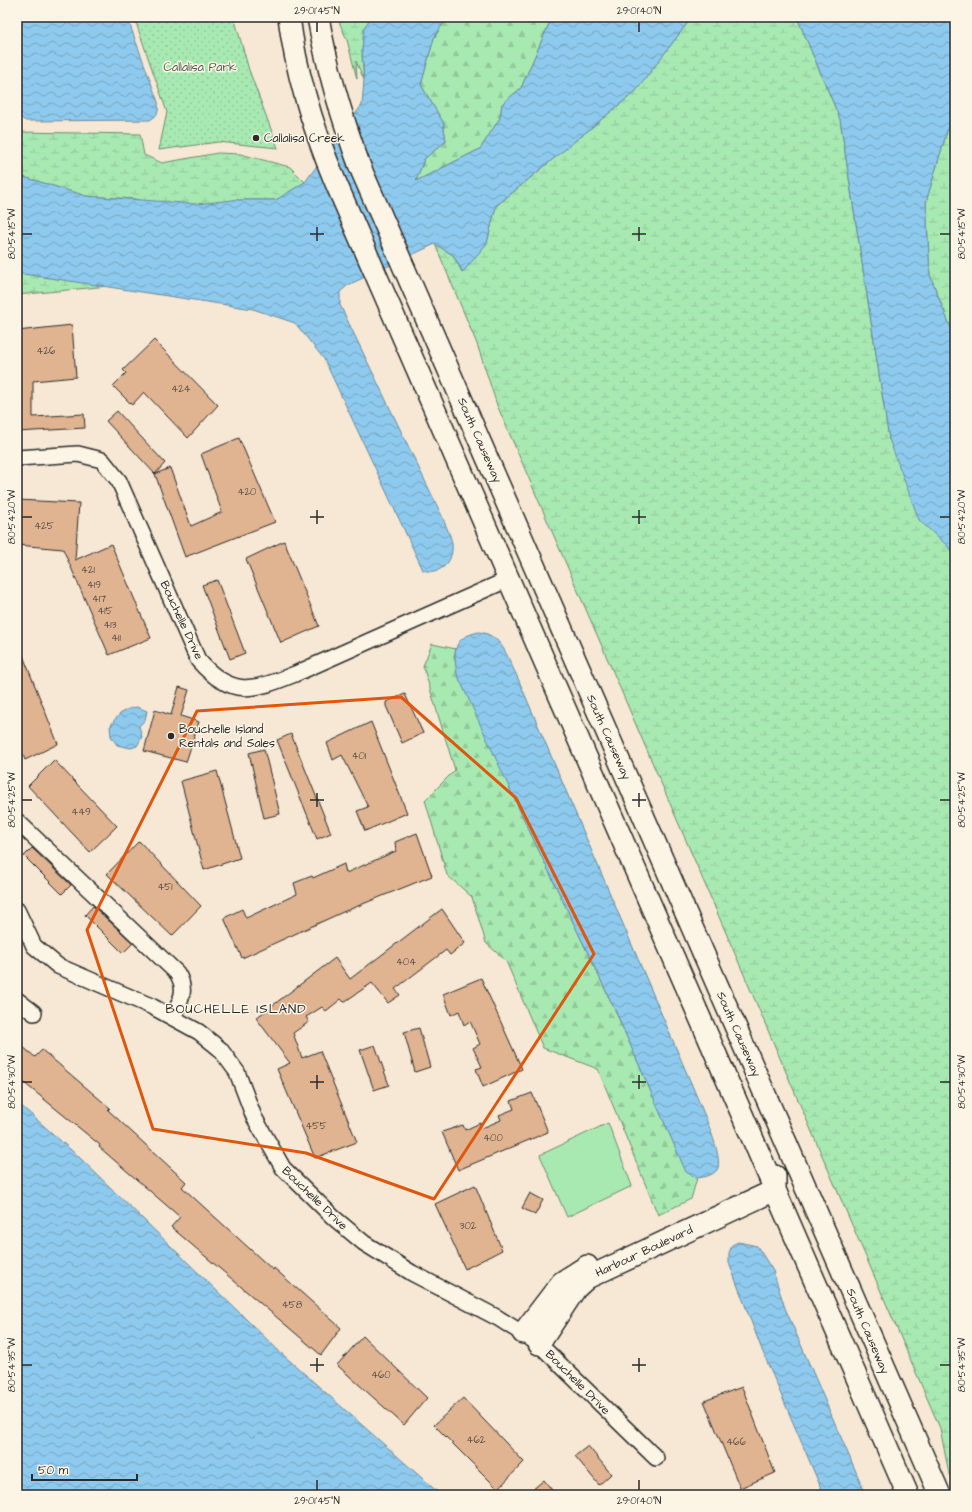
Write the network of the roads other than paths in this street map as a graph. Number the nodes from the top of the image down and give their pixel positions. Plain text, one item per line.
1 (289, 17) edge
2 (318, 17) edge
3 (17, 458) edge
4 (491, 466) junction
5 (509, 579) junction
6 (609, 737) junction
7 (17, 821) edge
8 (18, 913) edge
9 (17, 1000) edge
10 (34, 1014) dead end
11 (173, 1018) junction
12 (766, 1095) junction
13 (774, 1185) junction
14 (531, 1338) junction
15 (875, 1346) junction
16 (922, 1455) junction
17 (656, 1458) dead end
18 (908, 1495) edge
19 (932, 1495) edge
20 (940, 1495) edge

1 - 5 main road
2 - 4 main road, South Causeway
3 - 5 street, Bouchelle Drive
4 - 5 main road
4 - 6 main road, South Causeway
5 - 6 main road
5 - 13 main road
6 - 12 main road, South Causeway
7 - 11 street
8 - 11 street, Bouchelle Drive
9 - 10 street
11 - 14 street, Bouchelle Drive
12 - 13 main road
12 - 15 main road, South Causeway
13 - 14 main road, Harbour Boulevard
13 - 15 main road
13 - 18 main road
14 - 17 street, Bouchelle Drive
15 - 16 main road, South Causeway
16 - 19 main road
16 - 20 main road, South Causeway

